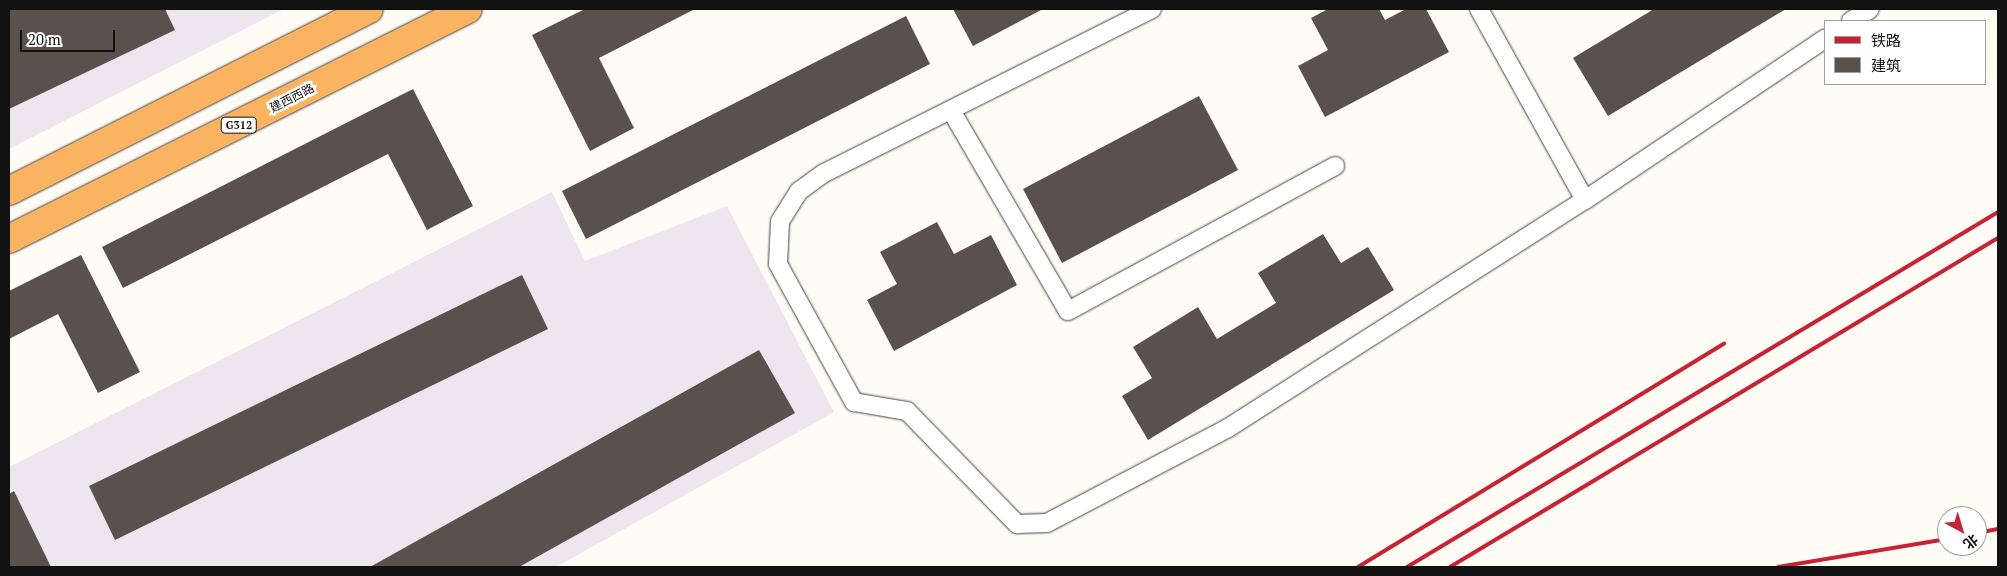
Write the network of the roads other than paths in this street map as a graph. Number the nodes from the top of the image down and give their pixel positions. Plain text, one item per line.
1 (369, 9) edge
2 (468, 9) edge
3 (1152, 9) edge
4 (1478, 9) edge
5 (1870, 9) edge
6 (1853, 20) edge
7 (1824, 39) edge
8 (952, 112) junction
9 (1335, 166) dead end
10 (9, 191) edge
11 (1585, 200) junction
12 (9, 239) edge

1 - 10 highway
2 - 12 highway, 建西西路 / G312
3 - 8 lane
4 - 11 lane
5 - 6 lane
7 - 11 lane
8 - 9 lane
8 - 11 lane

